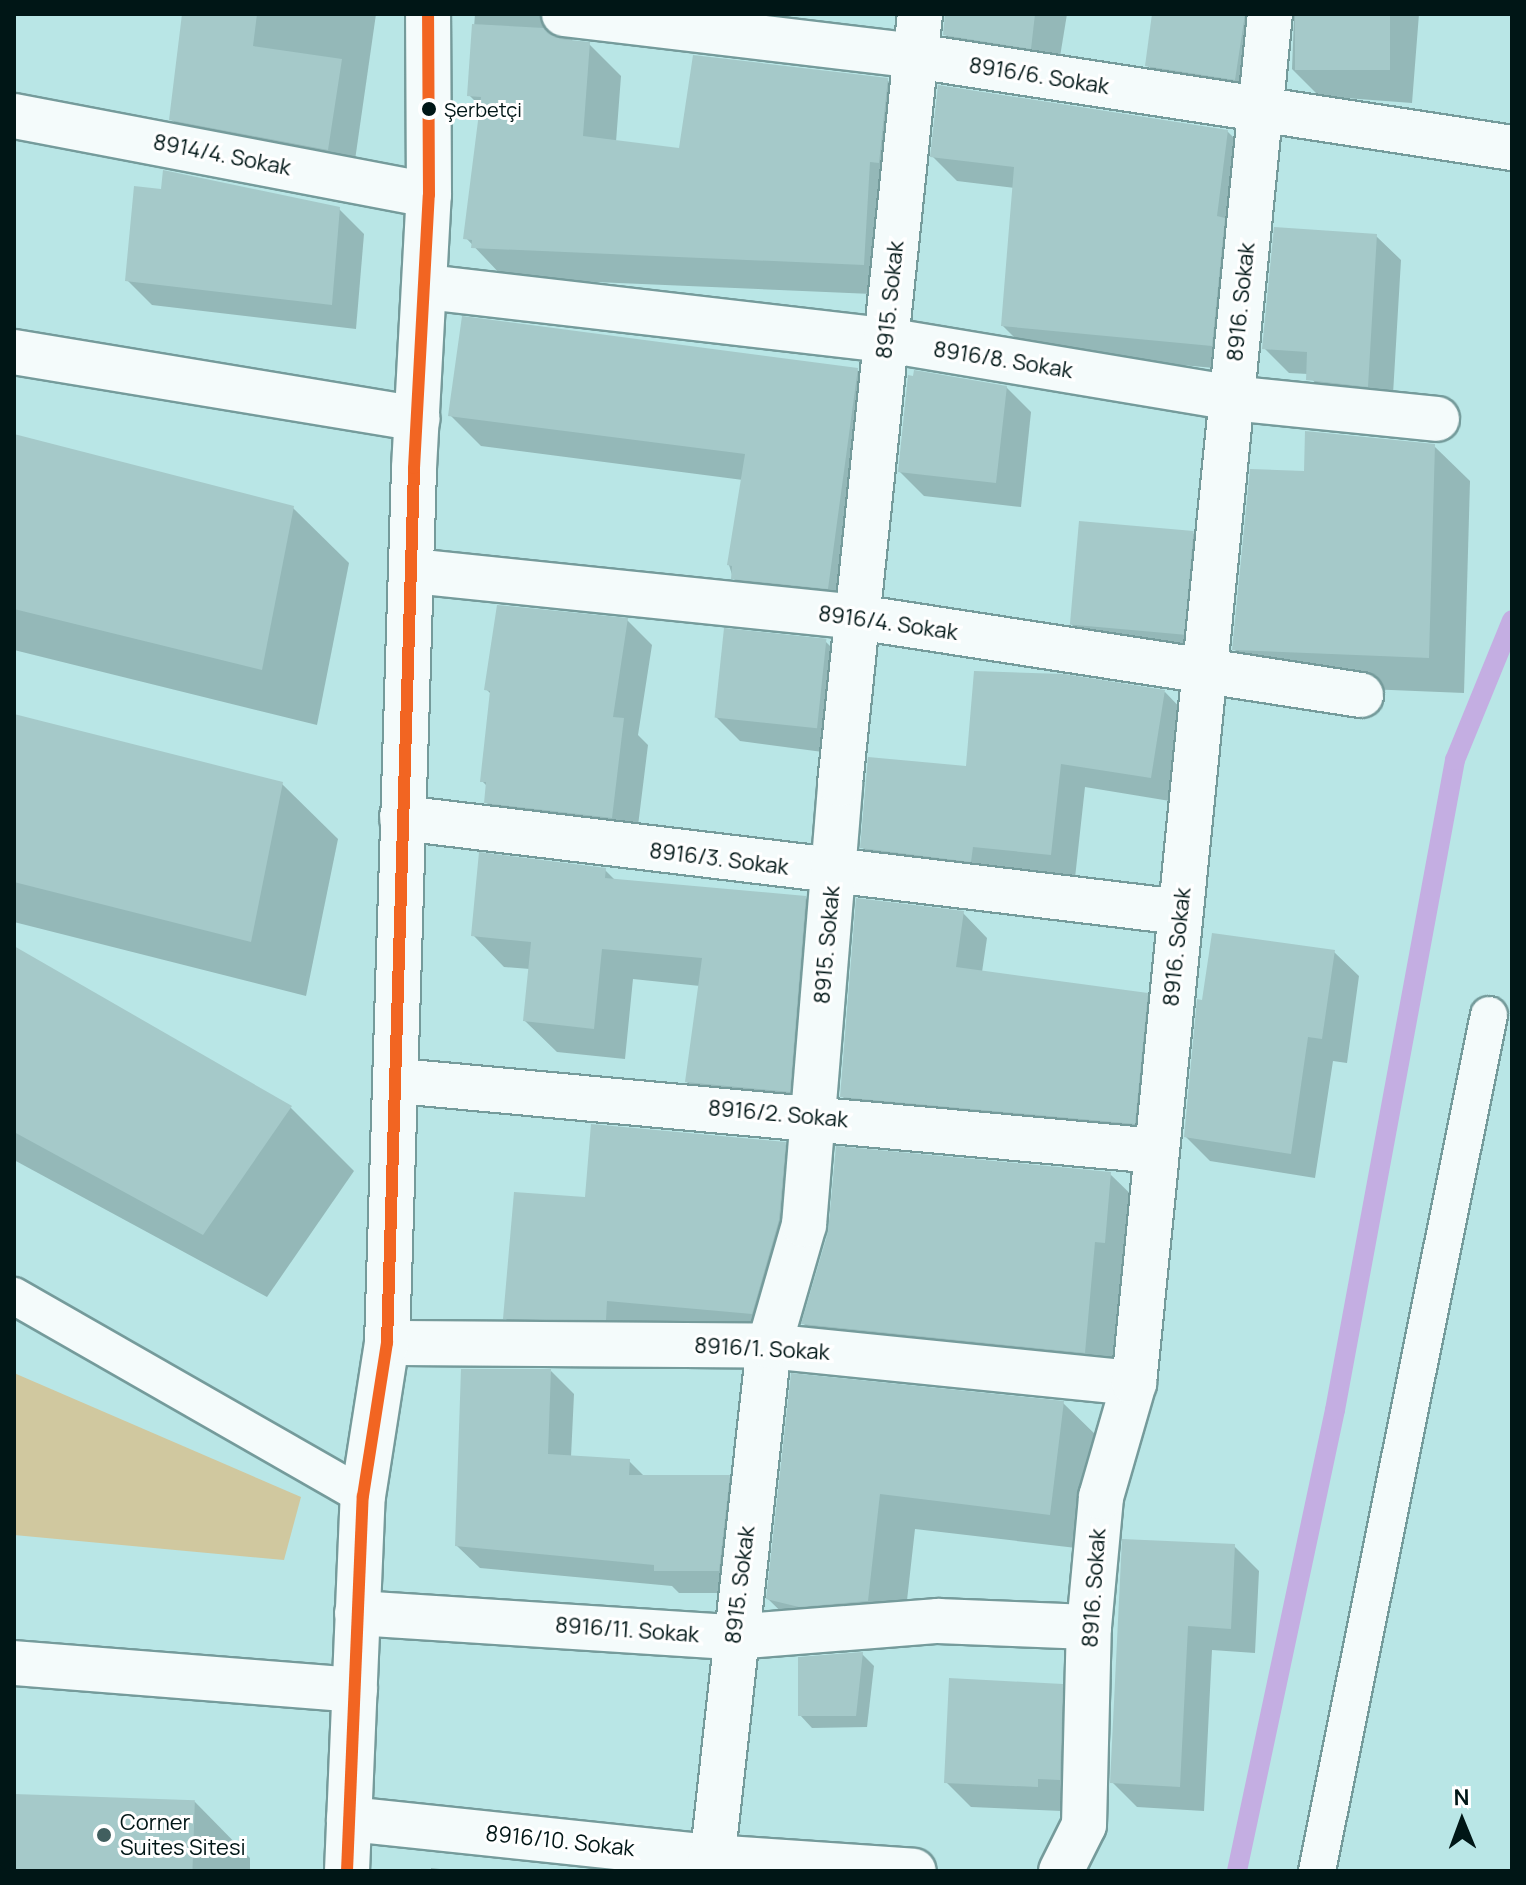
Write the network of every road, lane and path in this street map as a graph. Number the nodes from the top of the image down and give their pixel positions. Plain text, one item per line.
1 (428, 14) edge
2 (920, 14) edge
3 (1270, 14) edge
4 (572, 15) edge
5 (915, 56) junction
6 (1260, 110) junction
7 (14, 116) edge
8 (1512, 148) edge
9 (429, 195) junction
10 (426, 287) junction
11 (886, 340) junction
12 (14, 352) edge
13 (1232, 398) junction
14 (417, 419) junction
15 (1437, 419) dead end
16 (412, 571) junction
17 (857, 617) junction
18 (1205, 668) junction
19 (1361, 695) dead end
20 (402, 818) junction
21 (833, 873) junction
22 (1180, 912) junction
23 (1489, 1015) dead end
24 (399, 1081) junction
25 (813, 1116) junction
26 (1157, 1151) junction
27 (14, 1296) edge
28 (387, 1343) junction
29 (769, 1346) junction
30 (1134, 1383) junction
31 (363, 1496) junction
32 (357, 1613) junction
33 (1089, 1627) junction
34 (733, 1637) junction
35 (14, 1663) edge
36 (355, 1690) junction
37 (349, 1819) junction
38 (711, 1864) edge
39 (347, 1871) edge
40 (914, 1871) edge
41 (1061, 1871) edge
42 (1317, 1871) edge

1 - 9 street
2 - 5 street, 8915. Sokak
3 - 6 street, 8916. Sokak
4 - 5 street, 8916/6. Sokak
5 - 6 street, 8916/6. Sokak
5 - 11 street, 8915. Sokak
6 - 8 street, 8916/6. Sokak
6 - 13 street, 8916. Sokak
7 - 9 street, 8914/4. Sokak
9 - 10 street
10 - 11 street, 8916/8. Sokak
10 - 14 street
11 - 13 street, 8916/8. Sokak
11 - 17 street, 8915. Sokak
12 - 14 street
13 - 15 street, 8916/8. Sokak
13 - 18 street, 8916. Sokak
14 - 16 street
16 - 17 street, 8916/4. Sokak
16 - 20 street
17 - 18 street, 8916/4. Sokak
17 - 21 street, 8915. Sokak
18 - 19 street, 8916/4. Sokak
18 - 22 street, 8916. Sokak
20 - 21 street, 8916/3. Sokak
20 - 24 street
21 - 22 street, 8916/3. Sokak
21 - 25 street, 8915. Sokak
22 - 26 street, 8916. Sokak
23 - 42 lane
24 - 25 street, 8916/2. Sokak
24 - 28 street
25 - 26 street, 8916/2. Sokak
25 - 29 street, 8915. Sokak
26 - 30 street, 8916. Sokak
27 - 31 lane
28 - 29 street, 8916/1. Sokak
28 - 31 street
29 - 30 street, 8916/1. Sokak
29 - 34 street, 8915. Sokak
30 - 33 street, 8916. Sokak
31 - 32 street
32 - 34 street, 8916/11. Sokak
32 - 36 street
33 - 34 street, 8916/11. Sokak
33 - 41 street, 8916. Sokak
34 - 38 street, 8915. Sokak
35 - 36 street
36 - 37 street
37 - 38 street, 8916/10. Sokak
37 - 39 street
38 - 40 street, 8916/10. Sokak

